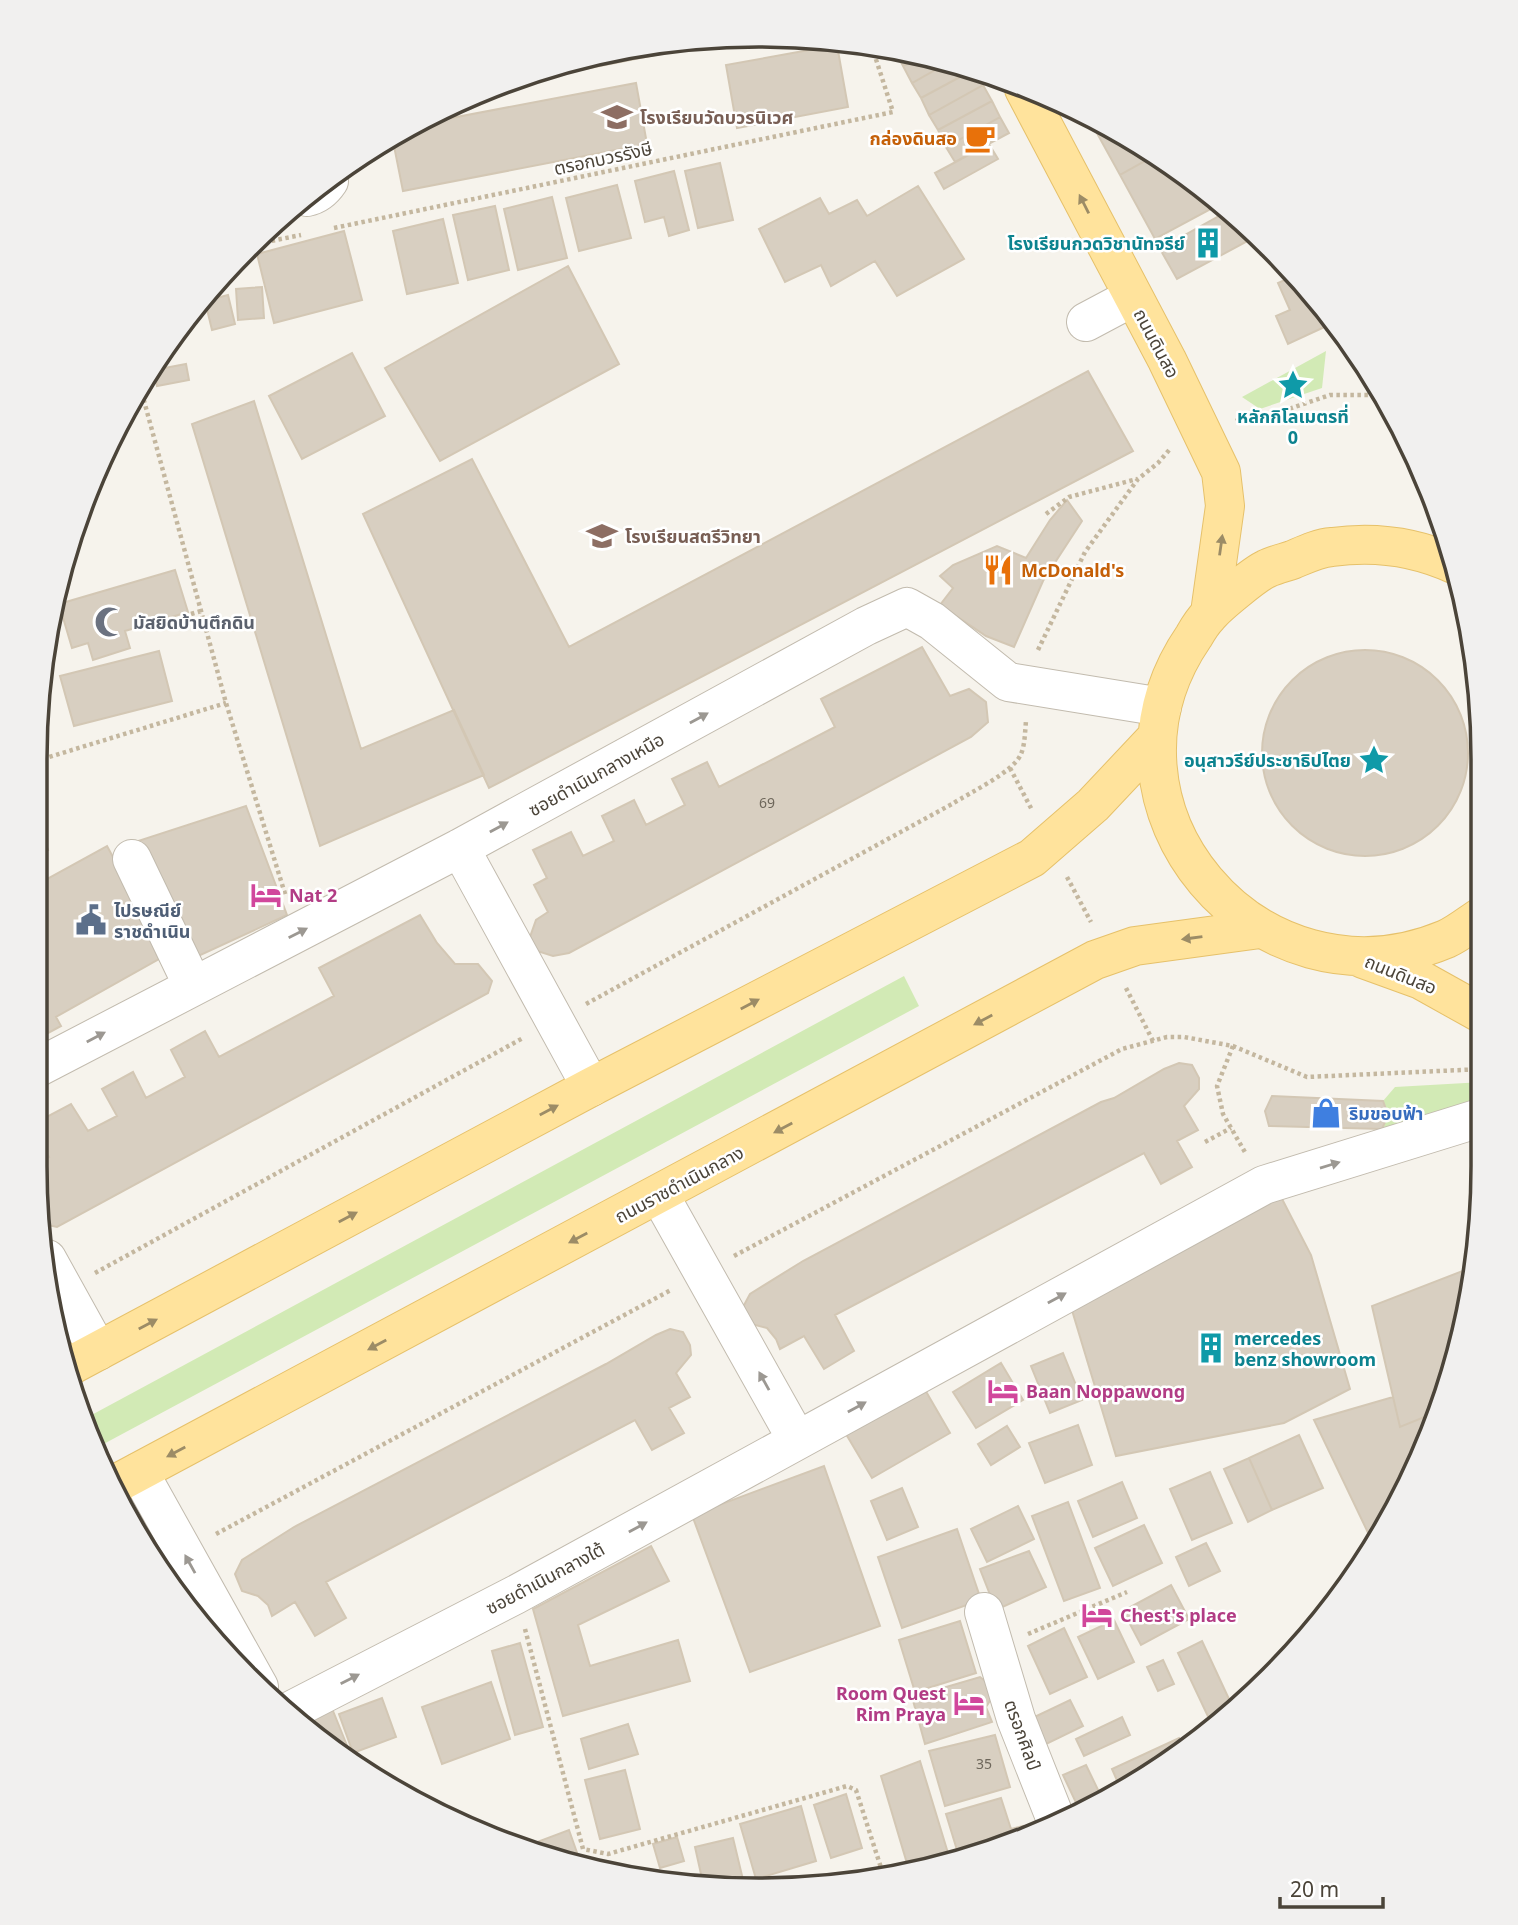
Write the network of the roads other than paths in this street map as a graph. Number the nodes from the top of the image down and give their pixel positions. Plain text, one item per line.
1 (1030, 101) edge
2 (1133, 297) junction
3 (1086, 322) dead end
4 (1440, 553) edge
5 (1210, 612) junction
6 (1160, 722) junction
7 (460, 848) junction
8 (132, 859) dead end
9 (1471, 923) edge
10 (1260, 929) junction
11 (1355, 956) junction
12 (193, 986) junction
13 (1471, 1007) edge
14 (47, 1063) edge
15 (591, 1087) junction
16 (1471, 1121) edge
17 (659, 1194) junction
18 (56, 1274) edge
19 (82, 1359) edge
20 (797, 1440) junction
21 (127, 1479) edge
22 (984, 1612) dead end
23 (238, 1650) edge
24 (297, 1707) edge
25 (1053, 1814) edge

2 -> 1 main road, ถนนดินสอ
2 - 3 street
5 -> 2 main road, ถนนดินสอ
4 - 5 main road
5 - 6 main road
7 -> 6 street, ซอยดำเนินกลางเหนือ
6 - 10 main road
15 -> 6 main road
12 -> 7 street, ซอยดำเนินกลางเหนือ
7 - 15 street
8 - 12 street
9 - 11 main road
10 - 11 main road
10 -> 17 main road, ถนนราชดำเนินกลาง
11 - 13 main road, ถนนดินสอ
14 -> 12 street, ซอยดำเนินกลางเหนือ
19 -> 15 main road
20 -> 16 street, ซอยดำเนินกลางใต้
20 -> 17 street
17 -> 21 main road, ถนนราชดำเนินกลาง
18 - 19 street
24 -> 20 street, ซอยดำเนินกลางใต้
23 -> 21 street
22 - 25 street, ตรอกศิลป์

